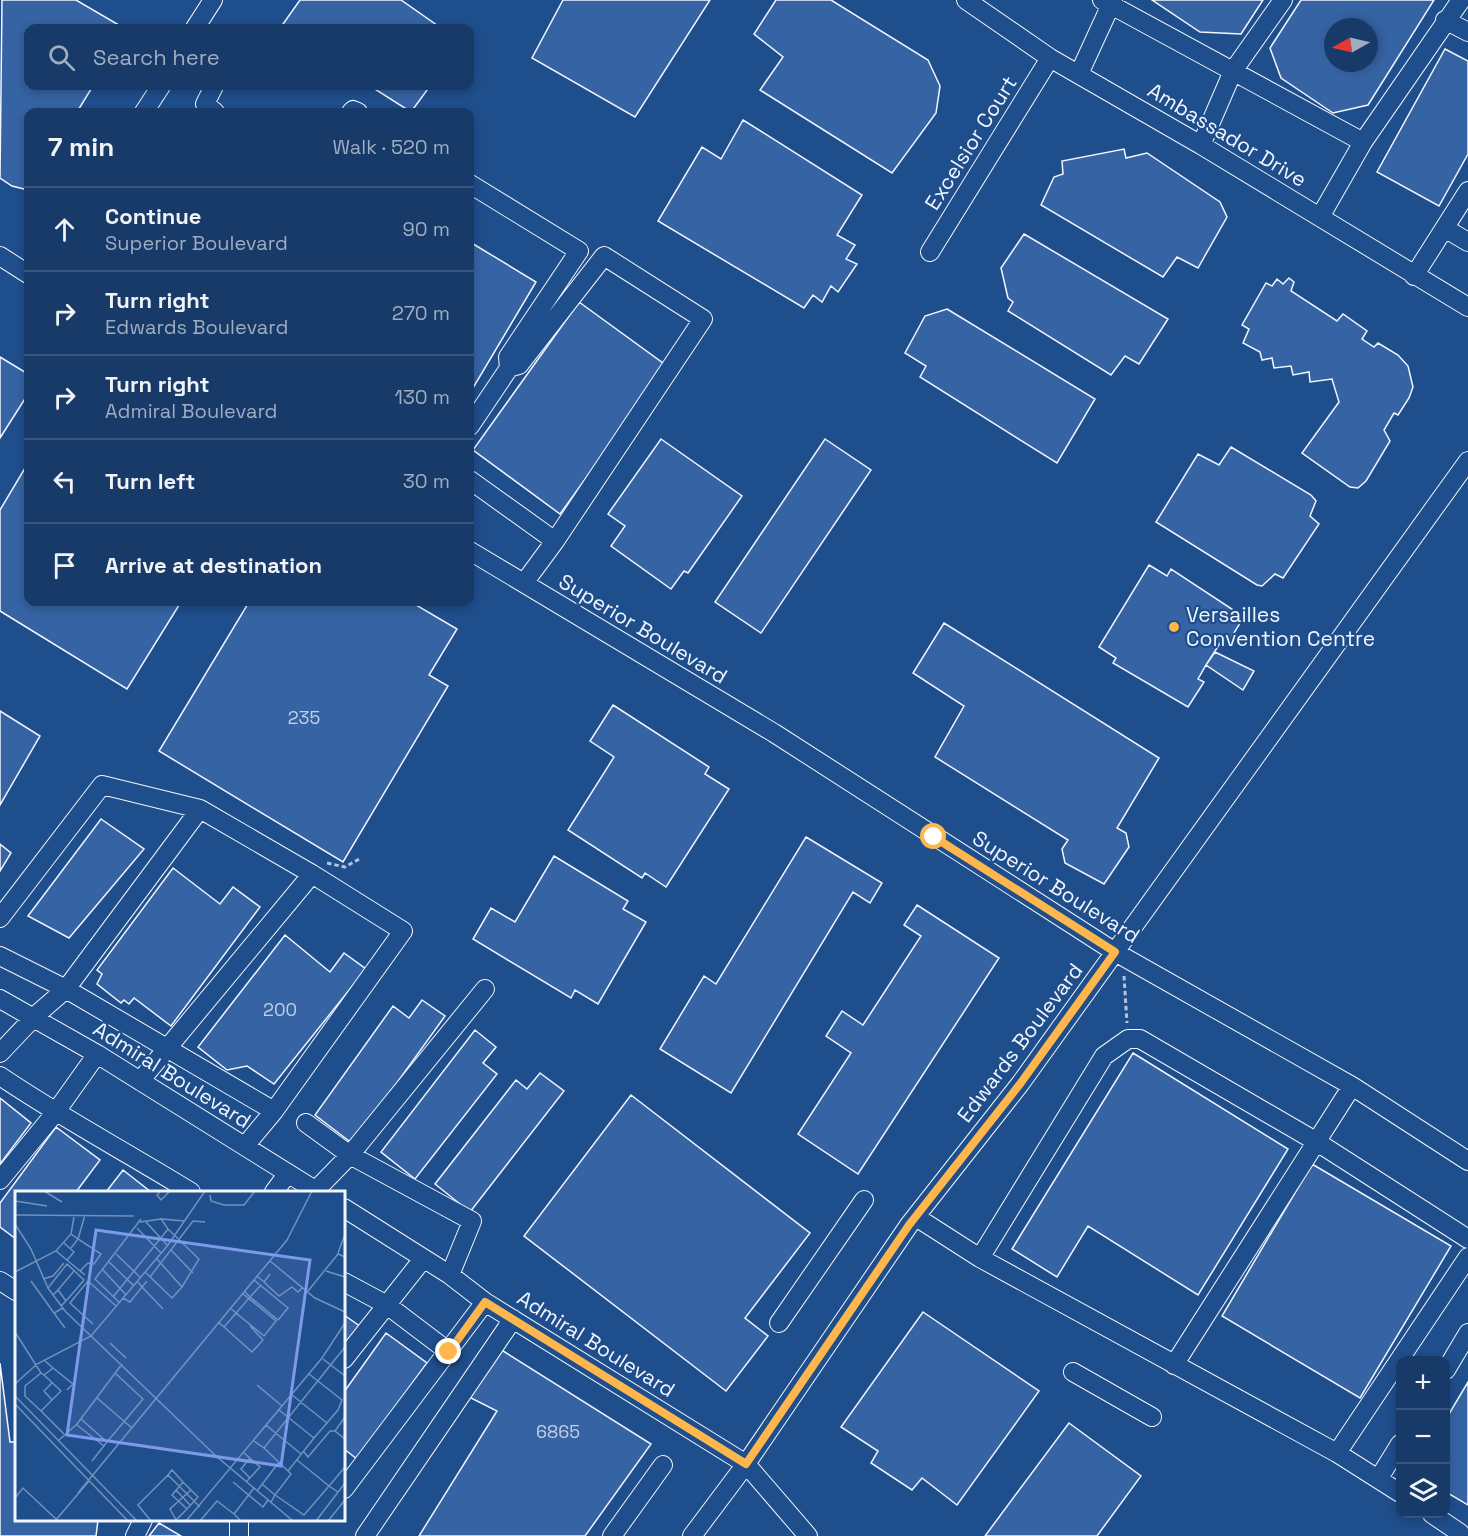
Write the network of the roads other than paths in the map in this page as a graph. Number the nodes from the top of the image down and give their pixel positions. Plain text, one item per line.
1 (213, 0) edge
2 (966, 0) edge
3 (1282, 0) edge
4 (1461, 0) edge
5 (1108, 2) edge
6 (1445, 20) junction
7 (199, 24) edge
8 (1468, 32) edge
9 (1050, 58) junction
10 (1233, 71) junction
11 (1079, 74) junction
12 (158, 90) edge
13 (212, 90) edge
14 (147, 108) edge
15 (210, 108) edge
16 (1363, 142) junction
17 (1201, 145) junction
18 (474, 186) edge
19 (1468, 191) edge
20 (1320, 217) junction
21 (1446, 229) junction
22 (1468, 242) edge
23 (930, 252) dead end
24 (0, 256) edge
25 (24, 271) edge
26 (1414, 276) junction
27 (1468, 307) edge
28 (509, 368) junction
29 (474, 420) edge
30 (1468, 461) edge
31 (474, 483) edge
32 (555, 541) junction
33 (474, 552) edge
34 (525, 583) junction
35 (200, 809) junction
36 (312, 874) junction
37 (0, 918) edge
38 (1115, 952) junction
39 (0, 956) edge
40 (66, 989) junction
41 (486, 989) dead end
42 (0, 999) edge
43 (34, 1016) junction
44 (167, 1048) junction
45 (0, 1053) edge
46 (97, 1054) junction
47 (0, 1076) edge
48 (140, 1081) junction
49 (1352, 1086) junction
50 (274, 1111) junction
51 (55, 1113) junction
52 (306, 1123) dead end
53 (1317, 1142) junction
54 (245, 1146) junction
55 (350, 1155) junction
56 (1468, 1161) edge
57 (288, 1173) junction
58 (0, 1180) edge
59 (189, 1191) edge
60 (275, 1191) edge
61 (315, 1191) edge
62 (317, 1191) edge
63 (864, 1200) dead end
64 (347, 1217) edge
65 (916, 1217) junction
66 (1468, 1239) edge
67 (1468, 1257) edge
68 (980, 1258) junction
69 (423, 1259) junction
70 (450, 1275) junction
71 (0, 1281) edge
72 (345, 1283) edge
73 (15, 1290) edge
74 (485, 1302) junction
75 (387, 1305) junction
76 (513, 1319) junction
77 (779, 1323) dead end
78 (1468, 1333) edge
79 (449, 1352) junction
80 (345, 1358) edge
81 (1450, 1363) edge
82 (1174, 1365) junction
83 (1073, 1372) dead end
84 (1152, 1417) dead end
85 (1396, 1452) edge
86 (1337, 1453) junction
87 (663, 1464) dead end
88 (746, 1464) junction
89 (1379, 1478) junction
90 (345, 1488) edge
91 (1396, 1490) edge
92 (1438, 1518) edge
93 (142, 1521) edge
94 (135, 1536) edge
95 (364, 1536) edge
96 (612, 1536) edge
97 (692, 1536) edge
98 (807, 1536) edge
99 (1461, 1536) edge

1 - 7 street
2 - 9 street, Ambassador Drive
3 - 10 street
4 - 6 street
5 - 10 street
5 - 11 street
6 - 8 street
6 - 16 street
9 - 11 street, Ambassador Drive
9 - 23 street, Excelsior Court
10 - 16 street
10 - 17 street
11 - 17 street, Ambassador Drive
12 - 14 street
13 - 15 street
16 - 20 street
17 - 20 street, Ambassador Drive
18 - 28 street
19 - 21 street
20 - 26 street, Ambassador Drive
21 - 22 street
21 - 26 street
24 - 25 street
26 - 27 street, Ambassador Drive
28 - 29 street
28 - 32 street
30 - 38 street, Edwards Boulevard
31 - 32 street
32 - 34 street
33 - 34 street, Superior Boulevard
34 - 38 street, Superior Boulevard
35 - 36 street
35 - 37 street
35 - 40 street
36 - 44 street
36 - 50 street
38 - 49 street, Superior Boulevard
38 - 65 street, Edwards Boulevard
39 - 40 street
40 - 43 street
40 - 44 street
41 - 55 street
42 - 43 street, Admiral Boulevard
43 - 45 street
43 - 46 street, Admiral Boulevard
44 - 48 street
44 - 50 street
46 - 48 street, Admiral Boulevard
46 - 51 street
47 - 51 street
48 - 54 street, Admiral Boulevard
49 - 53 street
49 - 56 street, Superior Boulevard
50 - 54 street
51 - 58 street
51 - 59 street
52 - 55 street
53 - 66 street
53 - 68 street
53 - 82 street
54 - 57 street, Admiral Boulevard
55 - 62 street
55 - 70 street
57 - 60 street
57 - 61 street, Admiral Boulevard
63 - 77 street
64 - 69 street, Admiral Boulevard
65 - 68 street
65 - 88 street, Edwards Boulevard
67 - 86 street
68 - 82 street
69 - 70 street, Admiral Boulevard
69 - 75 street
70 - 74 street, Admiral Boulevard
71 - 73 street
72 - 75 street
74 - 76 street, Admiral Boulevard
74 - 79 street
75 - 79 street
75 - 80 street
76 - 88 street, Admiral Boulevard
76 - 95 street
78 - 81 street
79 - 90 street
82 - 86 street
83 - 84 street
85 - 89 street
86 - 89 street
87 - 96 street
88 - 97 street, Edwards Boulevard
88 - 98 street, Admiral Boulevard
89 - 91 street
92 - 99 street
93 - 94 street

